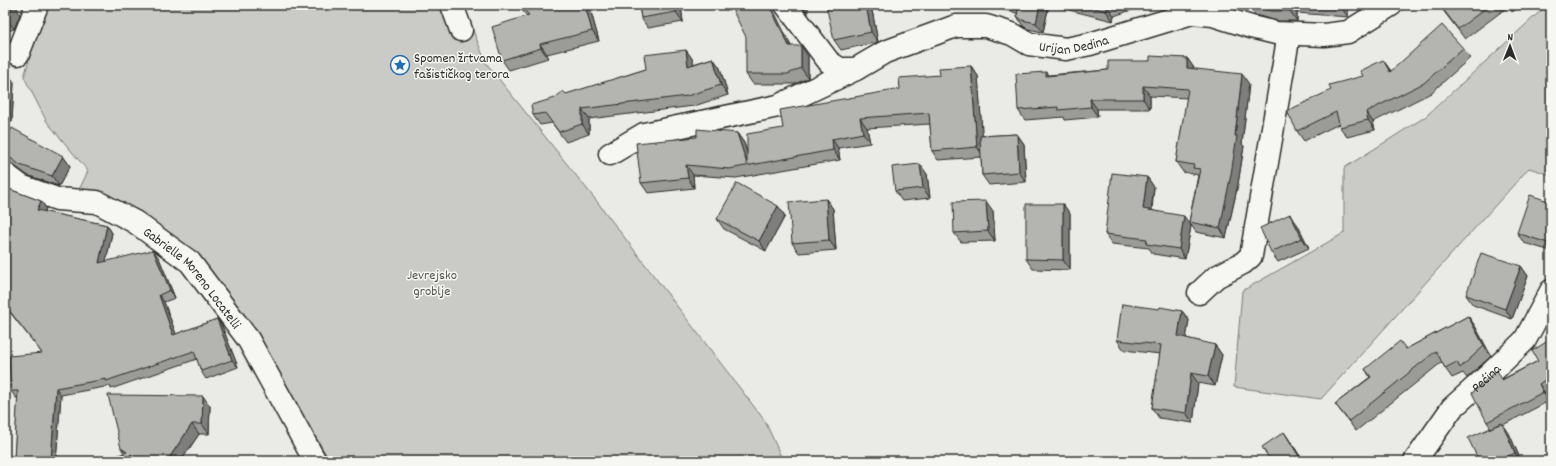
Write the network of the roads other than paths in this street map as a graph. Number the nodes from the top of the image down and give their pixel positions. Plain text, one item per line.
1 (37, 5) edge
2 (452, 5) edge
3 (786, 5) edge
4 (1391, 5) edge
5 (461, 30) dead end
6 (1289, 34) junction
7 (18, 54) dead end
8 (856, 69) junction
9 (610, 154) dead end
10 (5, 174) edge
11 (1551, 291) edge
12 (1199, 293) dead end
13 (315, 461) edge
14 (1416, 461) edge

1 - 7 street
2 - 5 street
3 - 8 street
4 - 6 street, Urijan Dedina
6 - 8 street, Urijan Dedina
6 - 12 street
8 - 9 street, Urijan Dedina
10 - 13 street, Gabrielle Moreno Locatelli
11 - 14 street, Pećina

